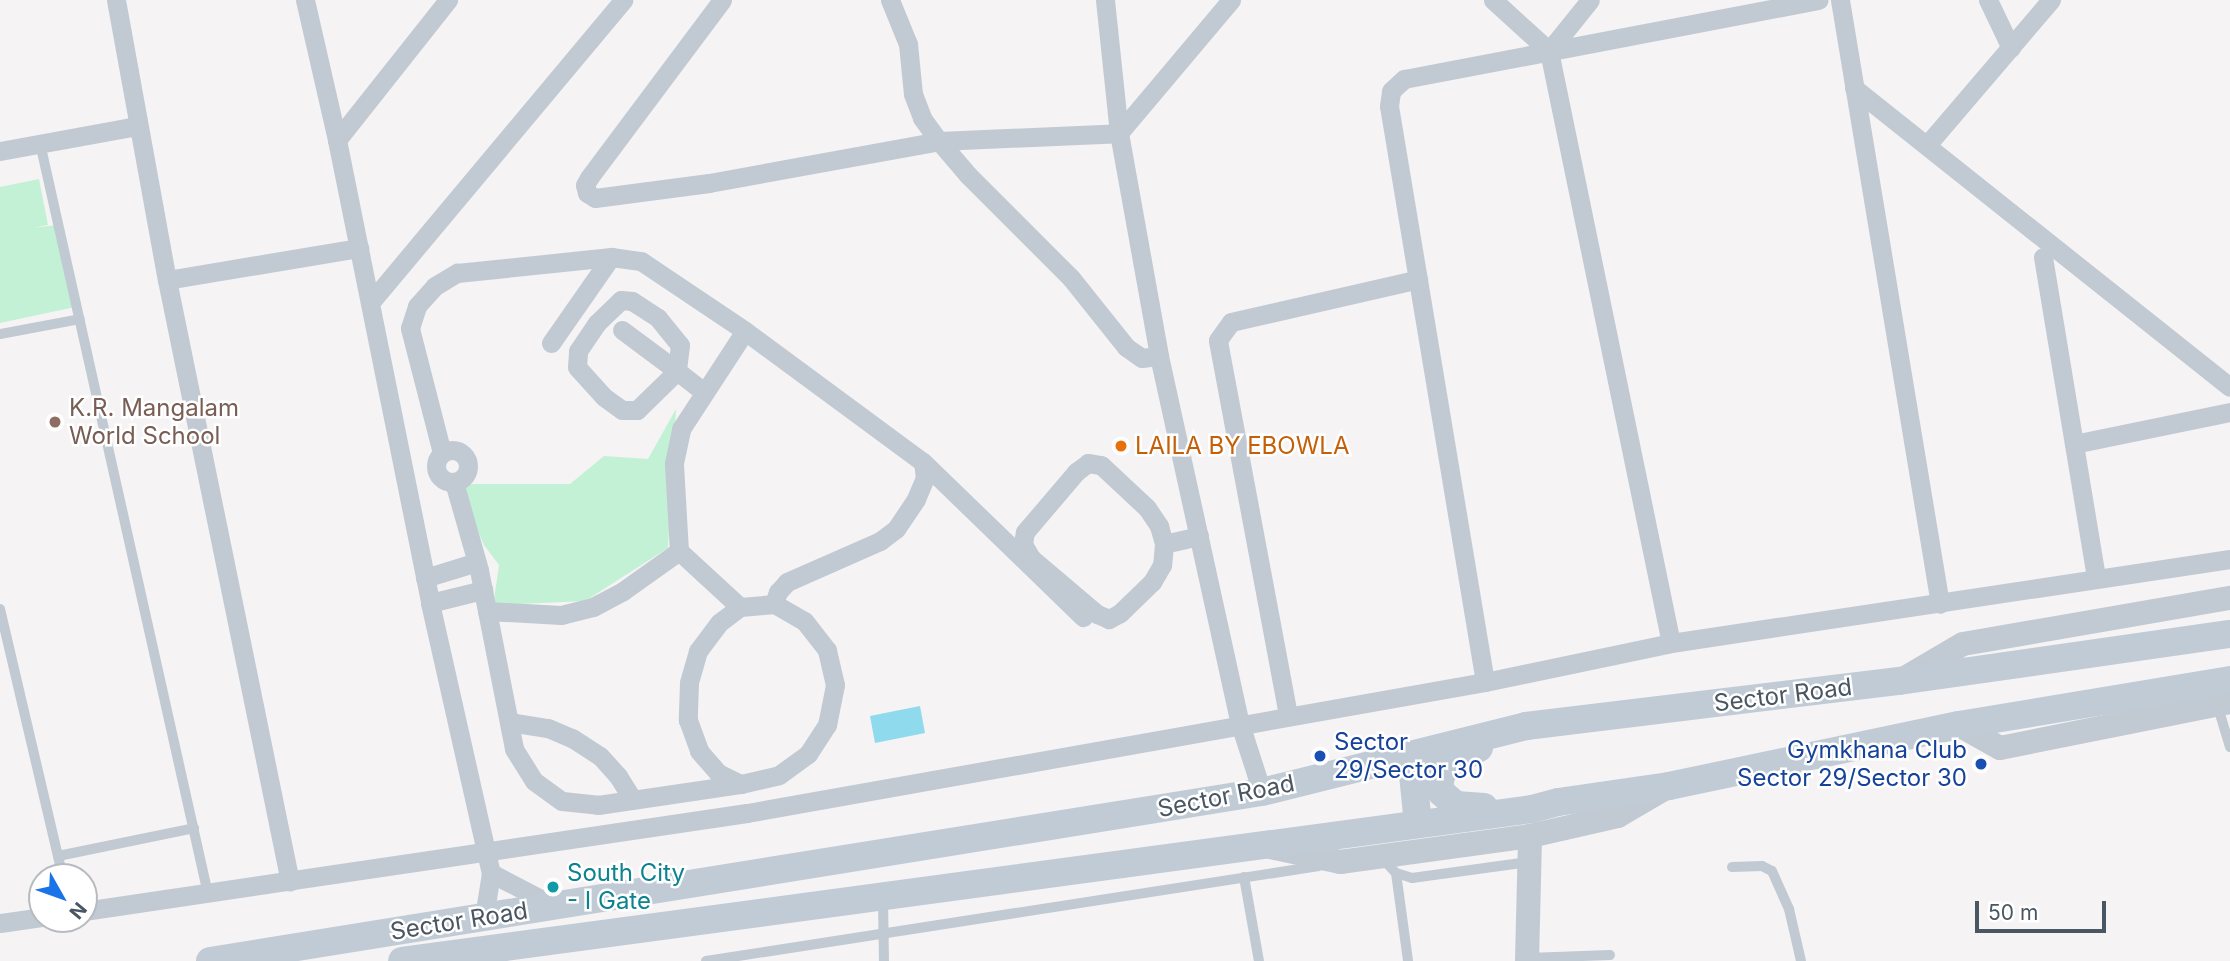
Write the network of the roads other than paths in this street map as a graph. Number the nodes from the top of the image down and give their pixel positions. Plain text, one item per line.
1 (116, 0) edge
2 (305, 0) edge
3 (448, 0) edge
4 (623, 0) edge
5 (722, 0) edge
6 (890, 0) edge
7 (1105, 0) edge
8 (1231, 0) edge
9 (1493, 0) edge
10 (1590, 0) edge
11 (1819, 0) edge
12 (1840, 0) edge
13 (1988, 0) edge
14 (2051, 0) edge
15 (1751, 8) edge
16 (2011, 48) junction
17 (1549, 51) junction
18 (1854, 88) junction
19 (138, 126) junction
20 (1119, 133) junction
21 (337, 140) junction
22 (939, 141) junction
23 (40, 143) junction
24 (1927, 145) junction
25 (0, 151) edge
26 (359, 248) junction
27 (611, 257) junction
28 (2043, 257) dead end
29 (1418, 279) junction
30 (167, 280) junction
31 (370, 303) junction
32 (80, 319) junction
33 (622, 330) dead end
34 (745, 331) junction
35 (0, 334) edge
36 (551, 343) dead end
37 (1159, 356) junction
38 (677, 371) junction
39 (2230, 387) edge
40 (703, 391) junction
41 (2230, 412) edge
42 (2074, 444) junction
43 (923, 462) junction
44 (1199, 536) junction
45 (1164, 544) junction
46 (678, 551) junction
47 (2230, 559) edge
48 (477, 562) junction
49 (425, 578) junction
50 (2096, 578) junction
51 (483, 590) junction
52 (2230, 598) edge
53 (430, 603) junction
54 (774, 604) junction
55 (1940, 604) junction
56 (740, 607) junction
57 (0, 609) edge
58 (487, 611) junction
59 (1083, 617) dead end
60 (2230, 634) edge
61 (1671, 643) junction
62 (1899, 681) junction
63 (1485, 682) junction
64 (2226, 695) edge
65 (1288, 715) junction
66 (509, 722) junction
67 (1240, 724) junction
68 (1526, 726) junction
69 (2230, 747) edge
70 (1411, 755) junction
71 (741, 784) junction
72 (1262, 792) junction
73 (633, 800) junction
74 (1531, 823) junction
75 (1418, 824) junction
76 (194, 828) junction
77 (977, 838) junction
78 (941, 844) junction
79 (1259, 845) junction
80 (484, 853) junction
81 (58, 856) junction
82 (1340, 862) junction
83 (1529, 862) junction
84 (60, 863) edge
85 (1389, 865) junction
86 (1732, 867) dead end
87 (491, 873) junction
88 (1244, 877) junction
89 (290, 882) junction
90 (981, 882) junction
91 (948, 886) junction
92 (209, 894) junction
93 (883, 895) junction
94 (554, 906) junction
95 (98, 909) edge
96 (484, 917) junction
97 (28, 919) edge
98 (0, 923) edge
99 (886, 933) junction
100 (1610, 954) dead end
101 (1527, 960) edge
102 (210, 961) edge
103 (402, 961) edge
104 (706, 961) edge
105 (884, 961) edge
106 (1259, 961) edge
107 (1408, 961) edge
108 (1801, 961) edge

1 - 19 street
2 - 21 street
3 - 21 street
4 - 31 street
5 - 22 street
6 - 22 street
7 - 20 street
8 - 20 street
9 - 17 street
10 - 17 street
11 - 15 street
12 - 18 street
13 - 16 street
14 - 16 street
15 - 17 street
16 - 24 street
17 - 29 street
17 - 61 street
18 - 24 street
18 - 55 street
19 - 23 street
19 - 30 street
20 - 22 street
20 - 37 street
21 - 26 street
22 - 37 street
23 - 25 street
23 - 32 lane
24 - 39 street
26 - 30 street
26 - 31 street
27 - 34 street
27 - 36 street
27 - 48 street
28 - 42 street
29 - 63 street
29 - 65 street
30 - 89 street
31 - 49 street
32 - 35 lane
32 - 76 lane
33 - 38 street
34 - 40 street
34 - 43 street
37 - 44 street
38 - 38 street
38 - 40 street
40 - 46 street
41 - 42 street
42 - 50 street
43 - 54 street
43 - 59 street
44 - 45 street
44 - 67 street
45 - 45 street
46 - 56 street
46 - 58 street
47 - 50 street
48 - 49 street
48 - 51 street
49 - 53 street
50 - 55 street
51 - 53 street
51 - 58 street
52 - 62 street, Sector Road
53 - 80 street
54 - 56 street
54 - 71 street
55 - 61 street
56 - 71 street
57 - 81 lane
58 - 66 street
60 - 62 main road
61 - 63 street
62 - 68 main road, Sector Road
63 - 65 street
64 - 69 lane
64 - 74 main road, Sector Road
65 - 67 street
66 - 73 street
66 - 73 street
67 - 72 street
67 - 80 street
68 - 70 main road, Sector Road
68 - 74 main road
70 - 72 main road, Sector Road
70 - 75 main road
71 - 73 street
72 - 77 main road, Sector Road
74 - 75 main road, Sector Road
74 - 83 street
74 - 85 street
75 - 79 main road, Sector Road
76 - 81 lane
76 - 92 lane
77 - 78 main road, Sector Road
77 - 90 main road
78 - 91 main road
78 - 94 main road, Sector Road
79 - 82 street
79 - 90 main road, Sector Road
80 - 87 street
80 - 89 street
81 - 84 lane
82 - 85 street
82 - 88 lane
83 - 85 lane
83 - 101 street
85 - 107 lane
86 - 108 lane
87 - 94 street
87 - 96 street
88 - 99 lane
88 - 106 lane
89 - 92 street
90 - 91 main road, Sector Road
91 - 93 main road, Sector Road
92 - 95 street
93 - 99 lane
93 - 103 main road, Sector Road
94 - 96 main road, Sector Road
96 - 102 main road, Sector Road
97 - 98 street
99 - 104 lane
99 - 105 lane
100 - 101 lane

